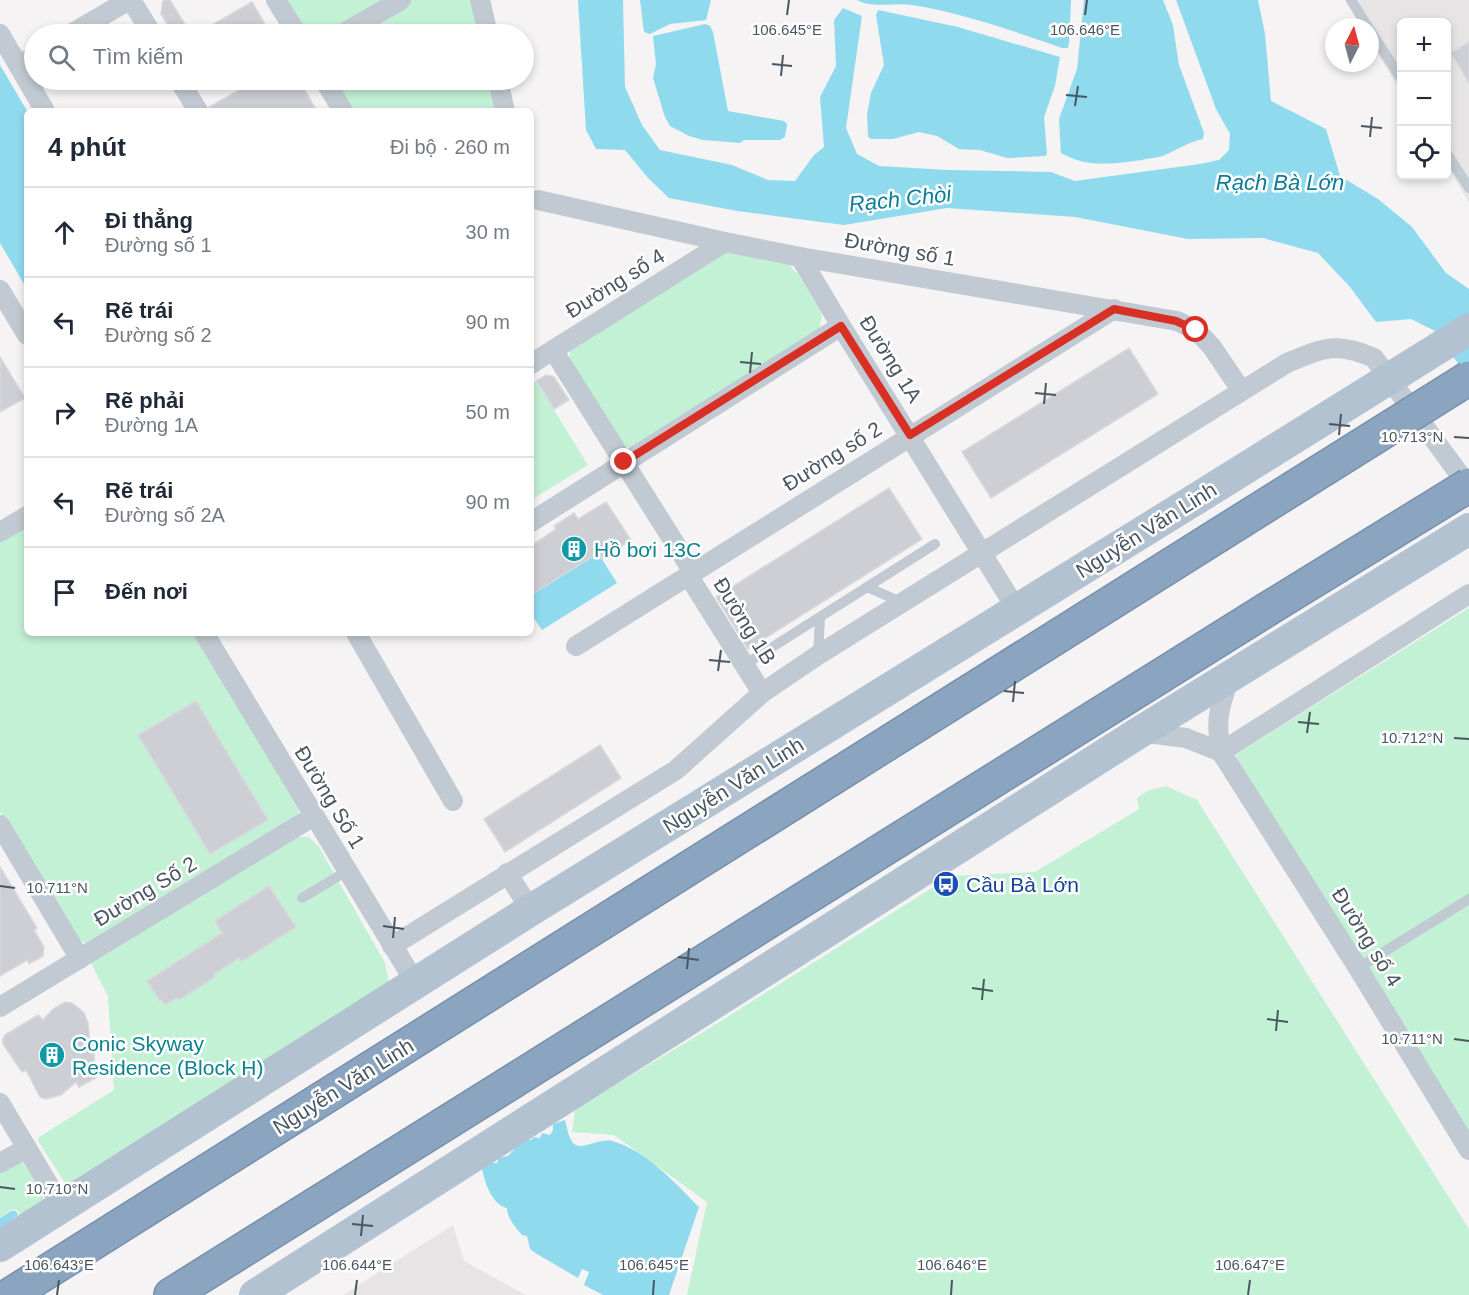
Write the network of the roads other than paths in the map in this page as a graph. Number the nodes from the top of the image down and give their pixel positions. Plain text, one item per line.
1 (130, 0) edge
2 (276, 0) edge
3 (401, 0) edge
4 (480, 0) edge
5 (1351, 0) edge
6 (1363, 18) edge
7 (88, 24) edge
8 (146, 24) edge
9 (291, 24) edge
10 (359, 24) edge
11 (486, 24) edge
12 (0, 34) edge
13 (1379, 44) edge
14 (24, 58) edge
15 (1397, 74) edge
16 (37, 90) edge
17 (185, 90) edge
18 (330, 90) edge
19 (500, 90) edge
20 (44, 108) edge
21 (196, 108) edge
22 (341, 108) edge
23 (504, 108) edge
24 (1451, 160) edge
25 (1469, 188) edge
26 (534, 197) edge
27 (725, 242) junction
28 (800, 257) junction
29 (0, 290) edge
30 (1114, 309) junction
31 (841, 326) junction
32 (1469, 329) edge
33 (24, 330) edge
34 (554, 350) junction
35 (534, 362) edge
36 (1469, 378) edge
37 (1241, 390) junction
38 (910, 435) junction
39 (624, 462) junction
40 (1469, 486) edge
41 (24, 518) edge
42 (534, 520) edge
43 (1469, 530) edge
44 (0, 532) edge
45 (935, 544) dead end
46 (982, 552) junction
47 (690, 574) junction
48 (867, 587) junction
49 (1469, 594) edge
50 (901, 602) junction
51 (1017, 610) junction
52 (820, 618) junction
53 (206, 636) edge
54 (358, 636) edge
55 (576, 646) dead end
56 (818, 656) junction
57 (752, 660) dead end
58 (1230, 677) junction
59 (762, 693) junction
60 (1140, 732) junction
61 (1221, 752) junction
62 (453, 801) dead end
63 (314, 816) junction
64 (0, 825) edge
65 (346, 871) junction
66 (507, 873) junction
67 (302, 898) dead end
68 (1469, 898) edge
69 (531, 910) junction
70 (742, 936) junction
71 (392, 946) junction
72 (80, 959) junction
73 (1358, 968) junction
74 (763, 971) junction
75 (416, 984) junction
76 (0, 1007) edge
77 (0, 1102) edge
78 (27, 1148) junction
79 (1469, 1149) edge
80 (0, 1163) edge
81 (62, 1207) junction
82 (0, 1246) edge
83 (10, 1295) edge
84 (171, 1295) edge
85 (255, 1295) edge

1 - 7 street
1 - 8 street
2 - 9 street
3 - 10 street
4 - 11 street
5 - 6 lane
12 - 14 street
13 - 15 lane
16 - 20 street
17 - 21 street
18 - 22 street
19 - 23 street
24 - 25 lane
26 - 27 street, Đường số 1
27 - 28 street, Đường số 1
27 - 34 street, Đường số 4
28 - 30 street, Đường số 1
28 - 31 street, Đường 1A
29 - 33 street
30 - 37 street, Đường số 1
30 - 38 street, Đường số 2
31 - 38 street, Đường 1A
31 - 39 street
32 - 51 main road, Nguyễn Văn Linh, bridge
34 - 35 street, Đường số 4
34 - 39 street, Đường 1B
36 - 83 highway, Nguyễn Văn Linh, bridge
37 - 40 street
37 - 46 street
38 - 46 street, Đường 1A
38 - 47 street, Đường số 2
39 - 42 street
39 - 47 street, Đường 1B
40 - 70 highway, bridge
41 - 44 street
43 - 58 main road
45 - 48 lane
46 - 50 street
46 - 51 street, Đường 1A
47 - 55 street, Đường số 2
47 - 59 street, Đường 1B
48 - 50 lane
48 - 52 lane
49 - 61 street
50 - 56 street
51 - 69 main road, Nguyễn Văn Linh
52 - 56 lane
52 - 57 lane
53 - 63 street, Đường Số 1
54 - 62 street
56 - 59 street
58 - 60 main road
58 - 61 street, Đường số 4
59 - 66 street
60 - 61 street
60 - 74 main road
61 - 73 street, Đường số 4
63 - 65 street, Đường Số 1
63 - 72 street, Đường Số 2
64 - 72 street
65 - 67 lane
65 - 71 street, Đường Số 1
66 - 69 street
66 - 71 street
68 - 73 lane
69 - 75 main road, Nguyễn Văn Linh
70 - 74 main road
70 - 84 highway
71 - 75 street, Đường Số 1
72 - 76 street, Đường Số 2
73 - 79 street, Đường số 4
74 - 85 main road
75 - 81 main road, Nguyễn Văn Linh
77 - 78 street
78 - 80 street
78 - 81 street
81 - 82 main road, Nguyễn Văn Linh

